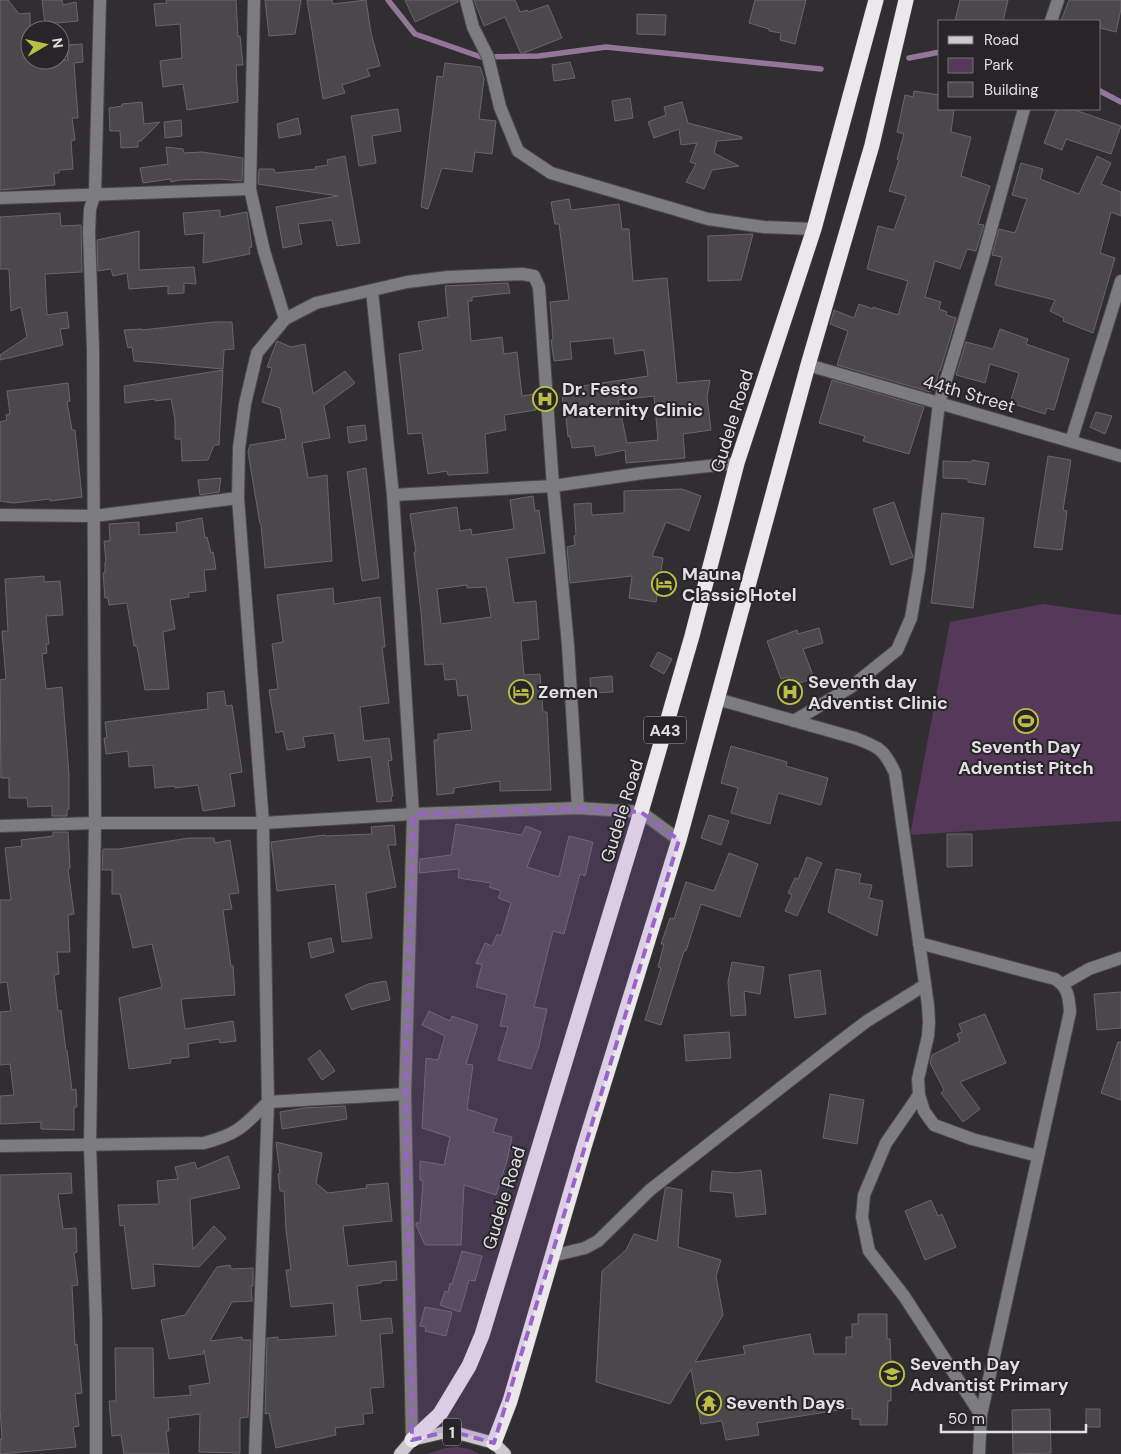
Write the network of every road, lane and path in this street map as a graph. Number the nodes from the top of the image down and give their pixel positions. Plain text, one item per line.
1 (100, 0) edge
2 (254, 0) edge
3 (466, 0) edge
4 (876, 0) edge
5 (906, 0) edge
6 (1058, 0) edge
7 (1051, 20) edge
8 (1024, 110) edge
9 (250, 189) junction
10 (95, 193) junction
11 (0, 198) edge
12 (814, 229) junction
13 (1121, 281) edge
14 (372, 291) junction
15 (285, 319) junction
16 (808, 364) junction
17 (939, 403) junction
18 (1071, 441) junction
19 (1121, 456) edge
20 (738, 463) junction
21 (553, 486) junction
22 (393, 495) junction
23 (238, 498) junction
24 (0, 515) edge
25 (94, 516) junction
26 (717, 699) junction
27 (794, 721) junction
28 (578, 808) junction
29 (641, 812) junction
30 (413, 814) junction
31 (95, 823) junction
32 (263, 823) junction
33 (0, 826) edge
34 (679, 840) junction
35 (919, 943) junction
36 (1121, 958) edge
37 (1064, 984) junction
38 (925, 985) junction
39 (405, 1094) junction
40 (919, 1095) junction
41 (268, 1102) junction
42 (0, 1146) edge
43 (90, 1146) junction
44 (1038, 1156) junction
45 (552, 1256) junction
46 (981, 1415) junction
47 (412, 1440) junction
48 (500, 1449) edge
49 (399, 1453) edge
50 (96, 1454) edge
51 (255, 1454) edge
52 (978, 1454) edge

1 - 10 street
2 - 9 street
3 - 12 street
4 - 12 highway, Gudele Road / A43
5 - 16 highway, A43
6 - 7 street
8 - 17 street
9 - 10 street
9 - 15 street
10 - 11 street
10 - 25 street
12 - 20 highway, Gudele Road / A43
13 - 18 street
14 - 15 street
14 - 21 street
14 - 22 street
15 - 23 street
16 - 17 street, 44th Street
16 - 26 highway, A43
17 - 18 street, 44th Street
17 - 27 street
18 - 19 street, 44th Street
20 - 21 street
20 - 29 highway, Gudele Road / A43
21 - 22 street
21 - 28 street
22 - 30 street
23 - 25 street
23 - 32 street
24 - 25 street
25 - 31 street
26 - 27 street
26 - 34 highway, A43
27 - 35 street
28 - 29 street
28 - 30 street
29 - 34 street
29 - 47 highway, Gudele Road / A43
30 - 32 street
30 - 39 street
31 - 32 street
31 - 33 street
31 - 43 street
32 - 41 street
34 - 45 highway, A43
35 - 37 street
35 - 38 street
36 - 37 street
37 - 44 street
38 - 40 street
38 - 45 street
39 - 41 street
39 - 47 street
40 - 44 street
40 - 46 street
41 - 43 street
41 - 51 street
42 - 43 street
43 - 50 street
44 - 46 street
45 - 48 highway, A43
46 - 52 street
47 - 48 main road, 1
47 - 49 main road

